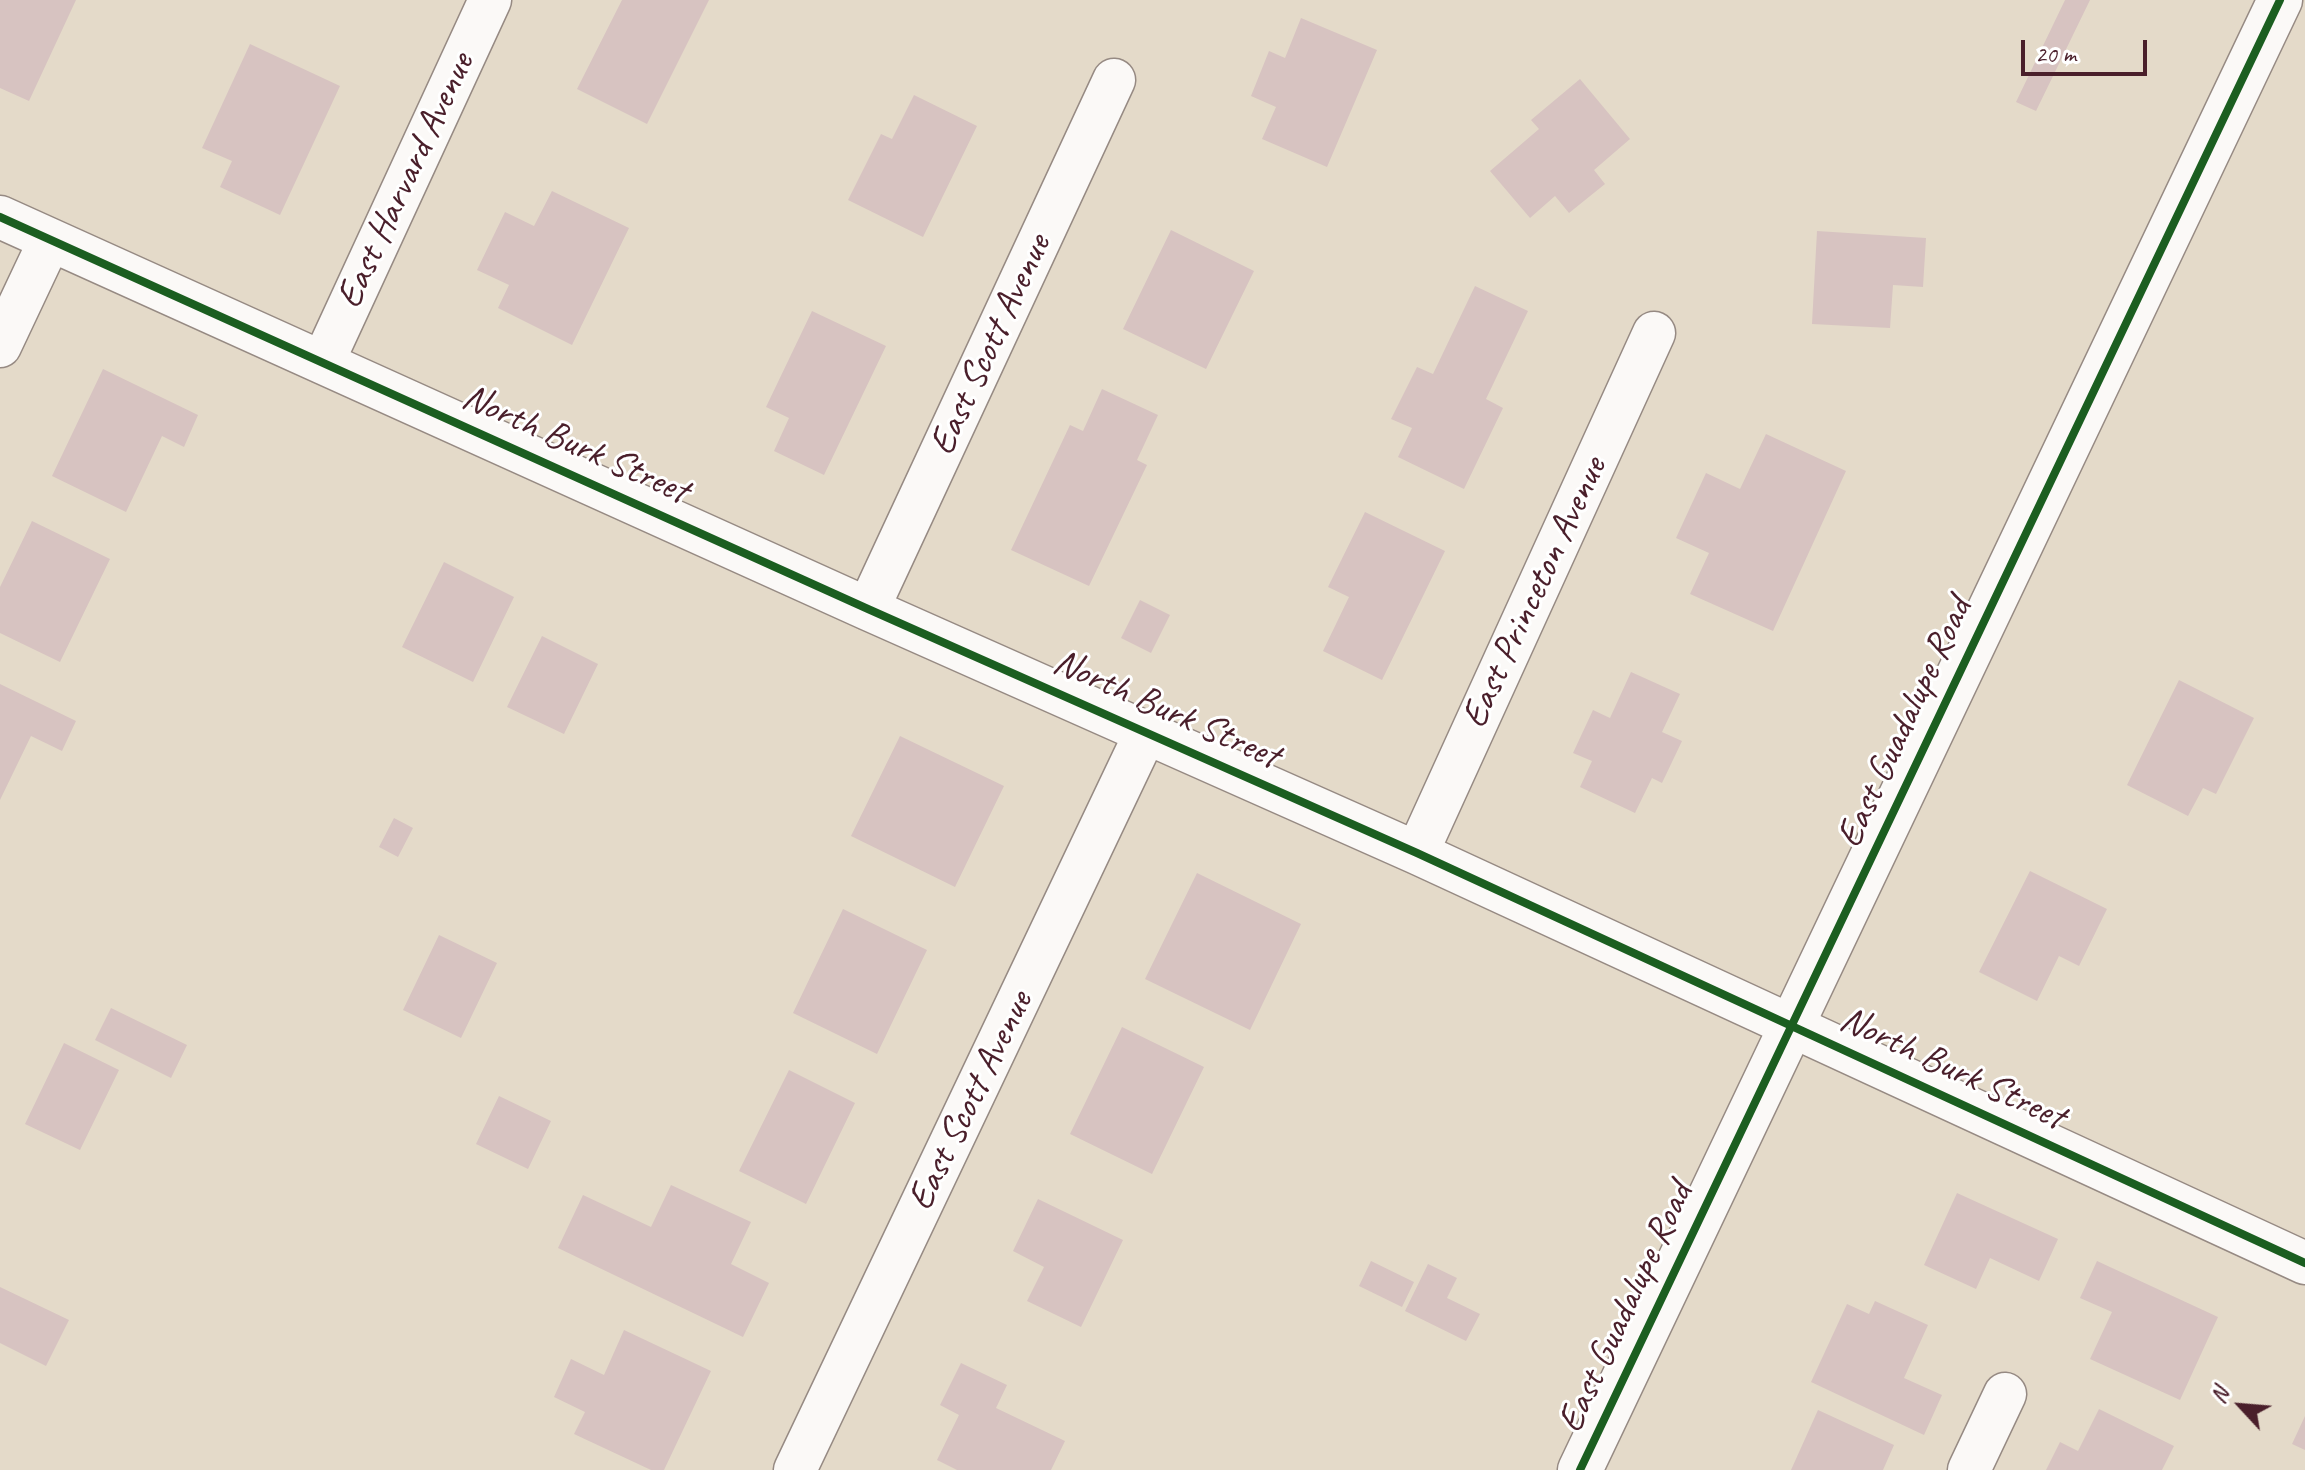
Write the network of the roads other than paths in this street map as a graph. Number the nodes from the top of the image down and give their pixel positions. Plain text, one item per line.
1 (490, 0) edge
2 (2280, 0) edge
3 (1114, 80) dead end
4 (0, 217) edge
5 (50, 240) junction
6 (1654, 333) dead end
7 (0, 346) edge
8 (323, 362) junction
9 (868, 609) junction
10 (1146, 732) junction
11 (1417, 853) junction
12 (1792, 1025) junction
13 (2305, 1263) edge
14 (2005, 1394) dead end
15 (795, 1470) edge
16 (1580, 1470) edge
17 (1969, 1470) edge

1 - 8 street, East Harvard Avenue
2 - 12 main road, East Guadalupe Road
3 - 9 street, East Scott Avenue
4 - 5 street, North Burk Street
5 - 7 street
5 - 8 street, North Burk Street
6 - 11 street, East Princeton Avenue
8 - 9 street, North Burk Street
9 - 10 street, North Burk Street
10 - 11 street, North Burk Street
10 - 15 street, East Scott Avenue
11 - 12 street, North Burk Street
12 - 13 street, North Burk Street
12 - 16 main road, East Guadalupe Road
14 - 17 street

